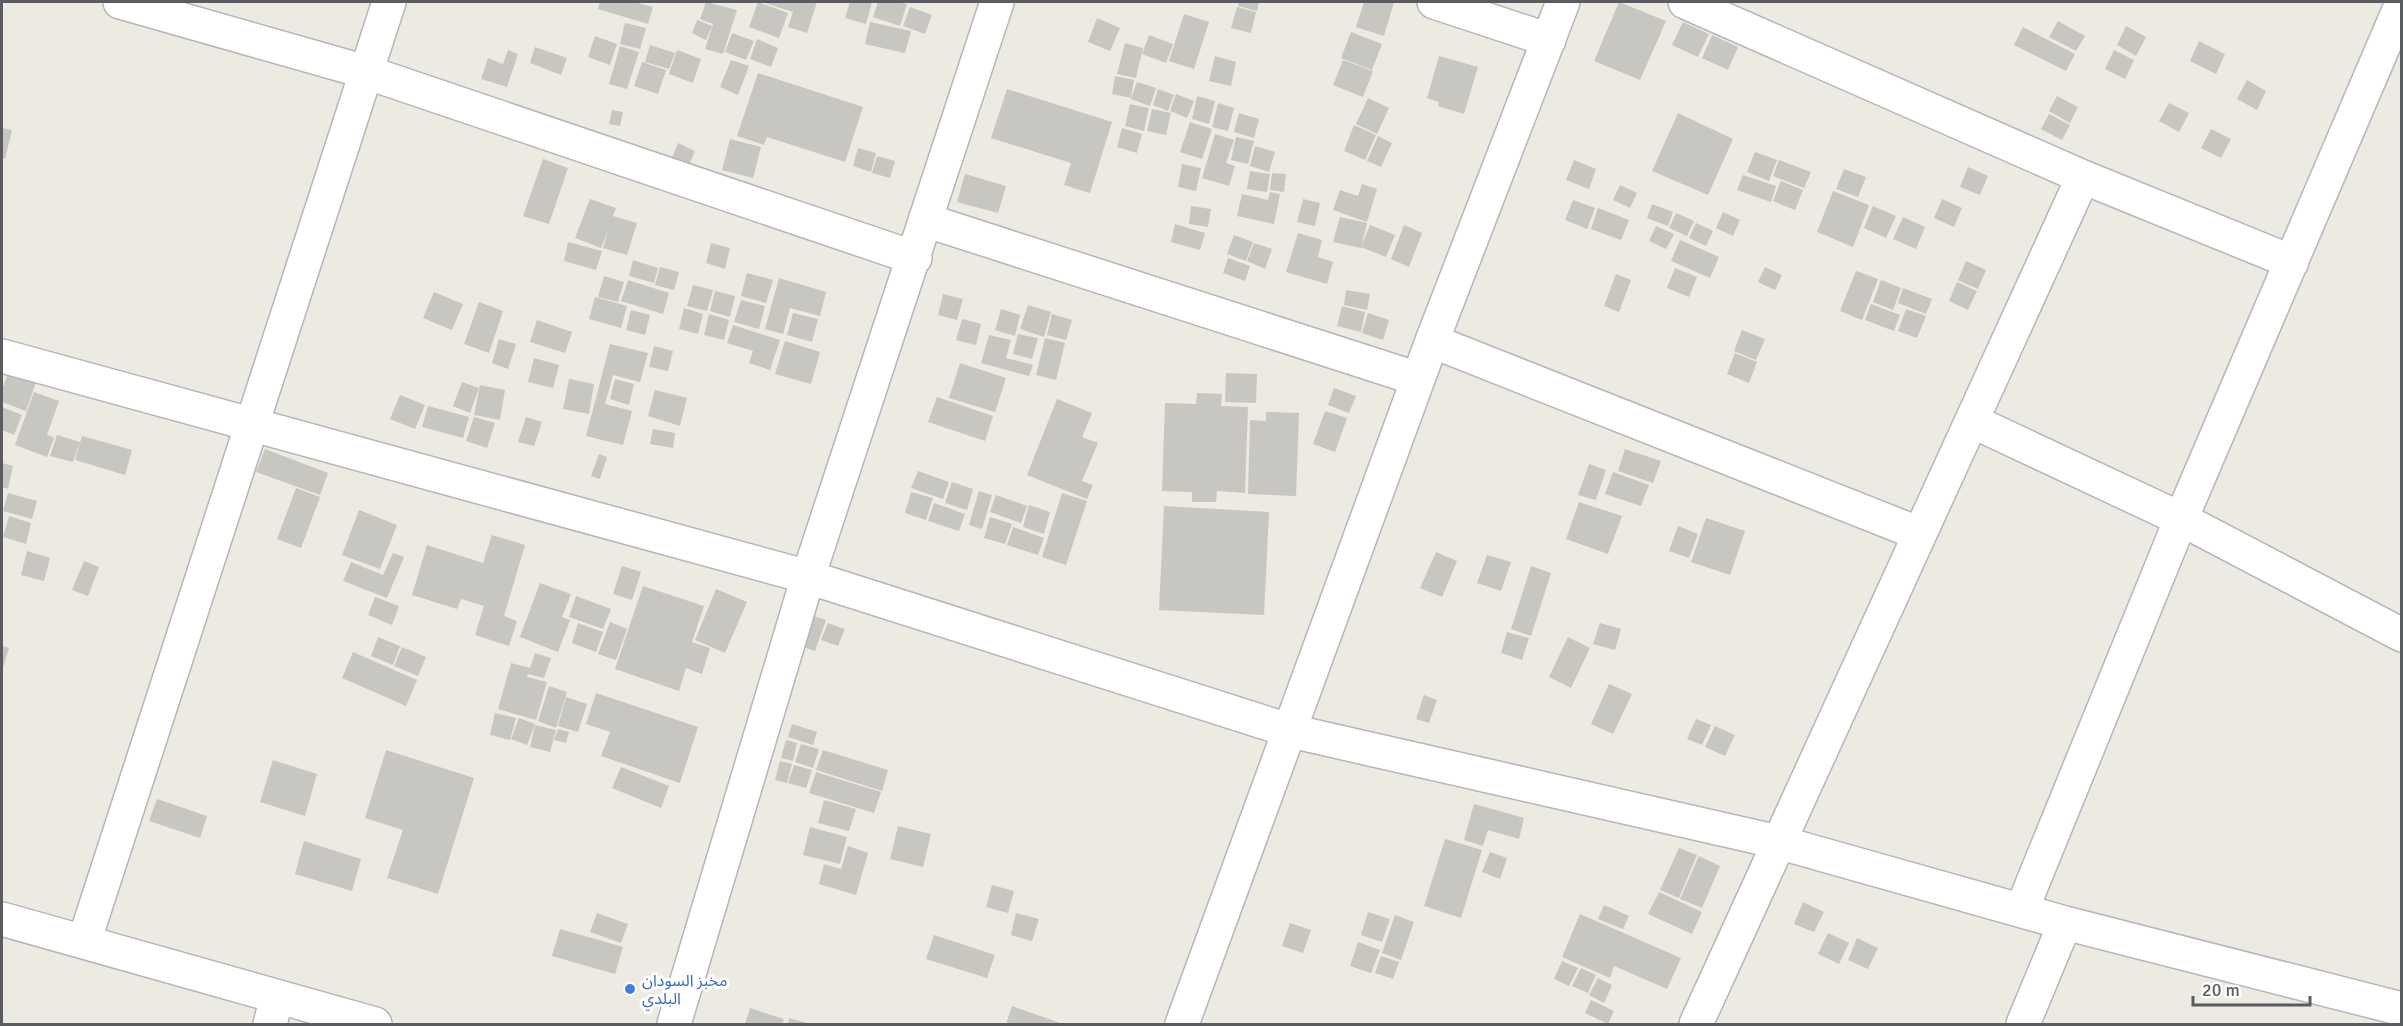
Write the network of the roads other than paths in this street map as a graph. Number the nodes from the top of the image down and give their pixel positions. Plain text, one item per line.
1 (120, 2) edge
2 (389, 2) edge
3 (997, 2) edge
4 (1434, 2) edge
5 (1563, 2) edge
6 (1685, 2) edge
7 (2402, 3) edge
8 (1549, 40) junction
9 (366, 72) junction
10 (2083, 177) junction
11 (925, 220) junction
12 (915, 258) junction
13 (2292, 262) junction
14 (1431, 341) junction
15 (2, 356) edge
16 (1418, 379) junction
17 (1972, 421) junction
18 (252, 424) junction
19 (2181, 519) junction
20 (1920, 534) junction
21 (808, 577) junction
22 (2402, 634) edge
23 (1291, 731) junction
24 (1778, 842) junction
25 (2022, 909) junction
26 (2, 919) edge
27 (2065, 923) junction
28 (84, 942) junction
29 (274, 1011) edge
30 (2389, 1013) edge
31 (375, 1024) edge
32 (674, 1024) edge
33 (1182, 1024) edge
34 (1696, 1024) edge
35 (2023, 1024) edge

1 - 9 street
2 - 9 street
3 - 11 street
4 - 8 street
5 - 8 street
6 - 10 street
7 - 13 street
8 - 14 street
9 - 12 street
9 - 18 street
10 - 13 street
10 - 17 street
11 - 12 street
11 - 16 street
12 - 21 street
13 - 19 street
14 - 16 street
14 - 20 street
15 - 18 street
16 - 23 street
17 - 19 street
17 - 20 street
18 - 21 street
18 - 28 street
19 - 22 street
19 - 25 street
20 - 24 street
21 - 23 street
21 - 32 street
23 - 24 street
23 - 33 street
24 - 25 street
24 - 34 street
25 - 27 street
26 - 28 street
27 - 30 street
27 - 35 street
28 - 29 street
29 - 31 street

